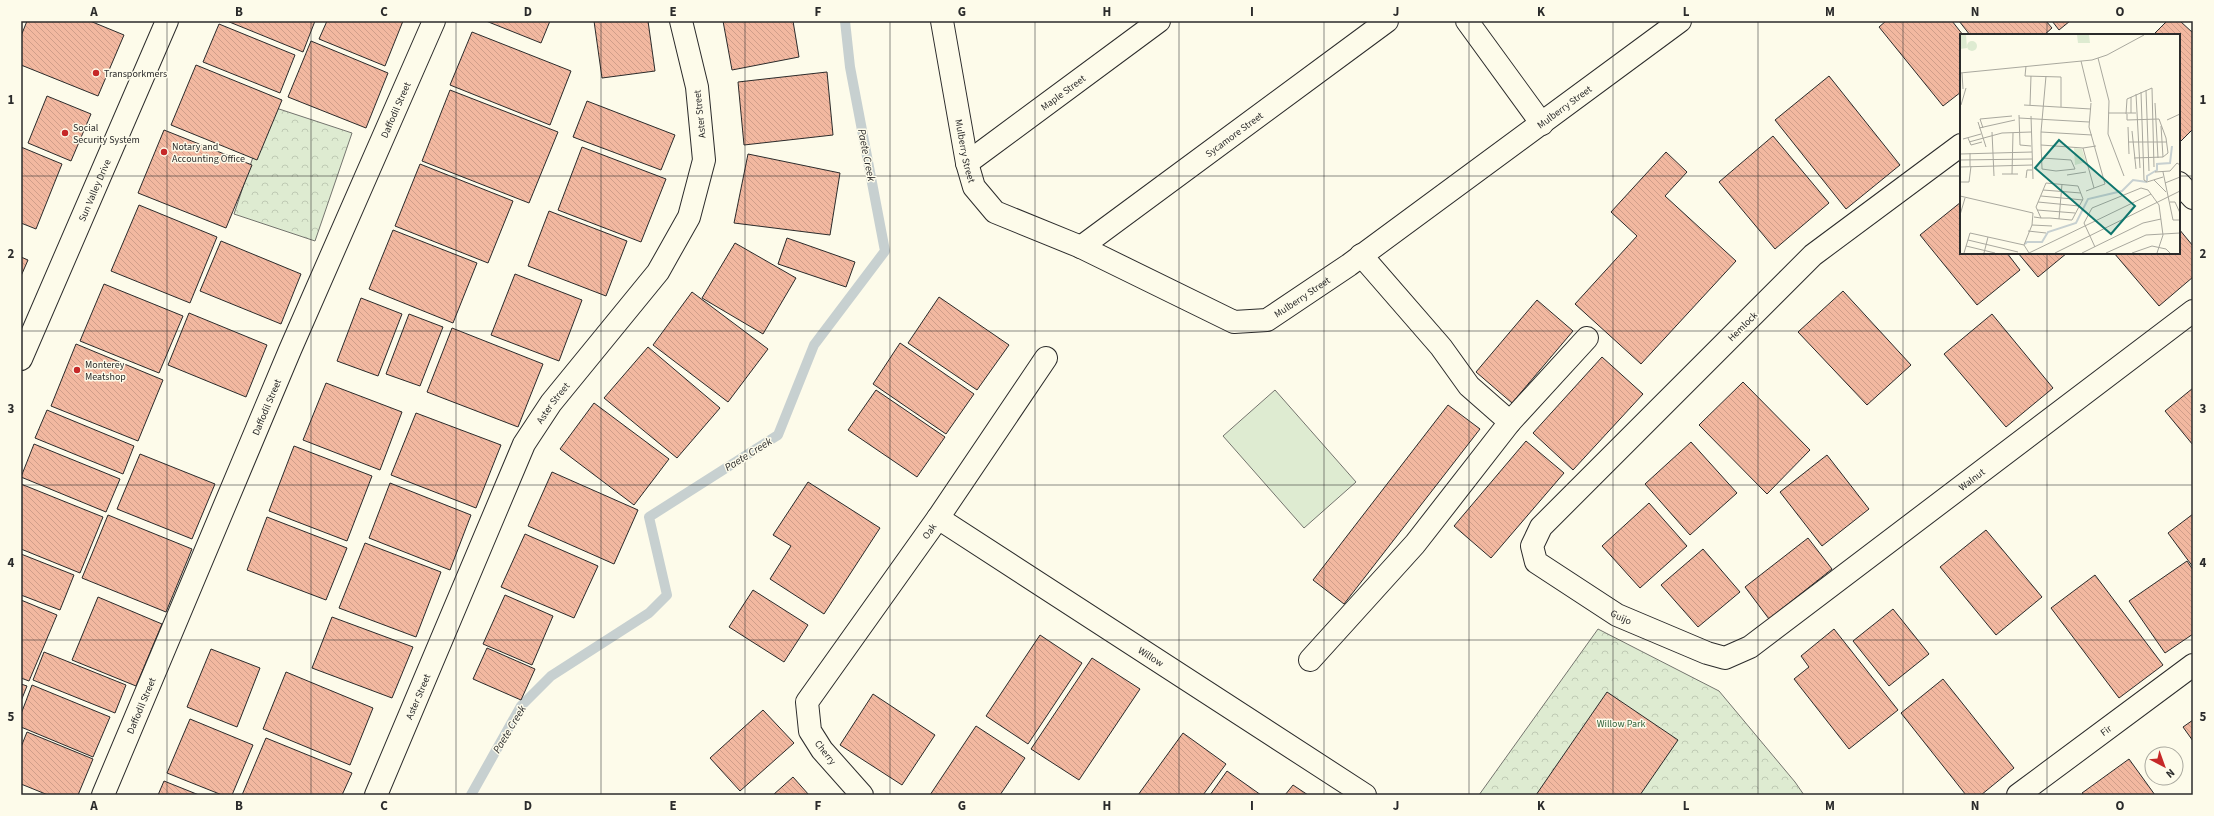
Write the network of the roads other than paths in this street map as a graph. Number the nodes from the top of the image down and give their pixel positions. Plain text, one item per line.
1 (167, 21) edge
2 (434, 21) edge
3 (681, 21) edge
4 (942, 21) edge
5 (1159, 21) edge
6 (1387, 21) edge
7 (1467, 21) edge
8 (1680, 21) edge
9 (1542, 124) junction
10 (1960, 146) edge
11 (967, 163) junction
12 (2180, 184) edge
13 (2193, 198) edge
14 (1081, 247) junction
15 (1361, 255) junction
16 (2193, 312) edge
17 (1587, 338) dead end
18 (1046, 358) dead end
19 (21, 359) edge
20 (1510, 422) junction
21 (938, 518) junction
22 (1541, 528) joint
23 (1750, 647) joint
24 (1310, 660) dead end
25 (2193, 665) edge
26 (807, 702) joint
27 (103, 795) edge
28 (376, 795) edge
29 (862, 795) edge
30 (1365, 795) edge
31 (2018, 795) edge

1 - 19 street, Sun Valley Drive
2 - 27 street, Daffodil Street
3 - 28 street, Aster Street
4 - 11 street, Mulberry Street
5 - 11 street, Maple Street
6 - 14 street, Sycamore Street
7 - 9 street
8 - 9 street, Mulberry Street
9 - 15 street, Mulberry Street
10 - 22 street, Hemlock
11 - 14 street, Mulberry Street
12 - 13 street
14 - 15 street, Mulberry Street
15 - 20 street
16 - 23 street, Walnut
17 - 20 street
18 - 21 street, Oak
20 - 24 street
21 - 26 street, Oak
21 - 30 street, Willow
22 - 23 street, Guijo
25 - 31 street, Fir
26 - 29 street, Cherry

